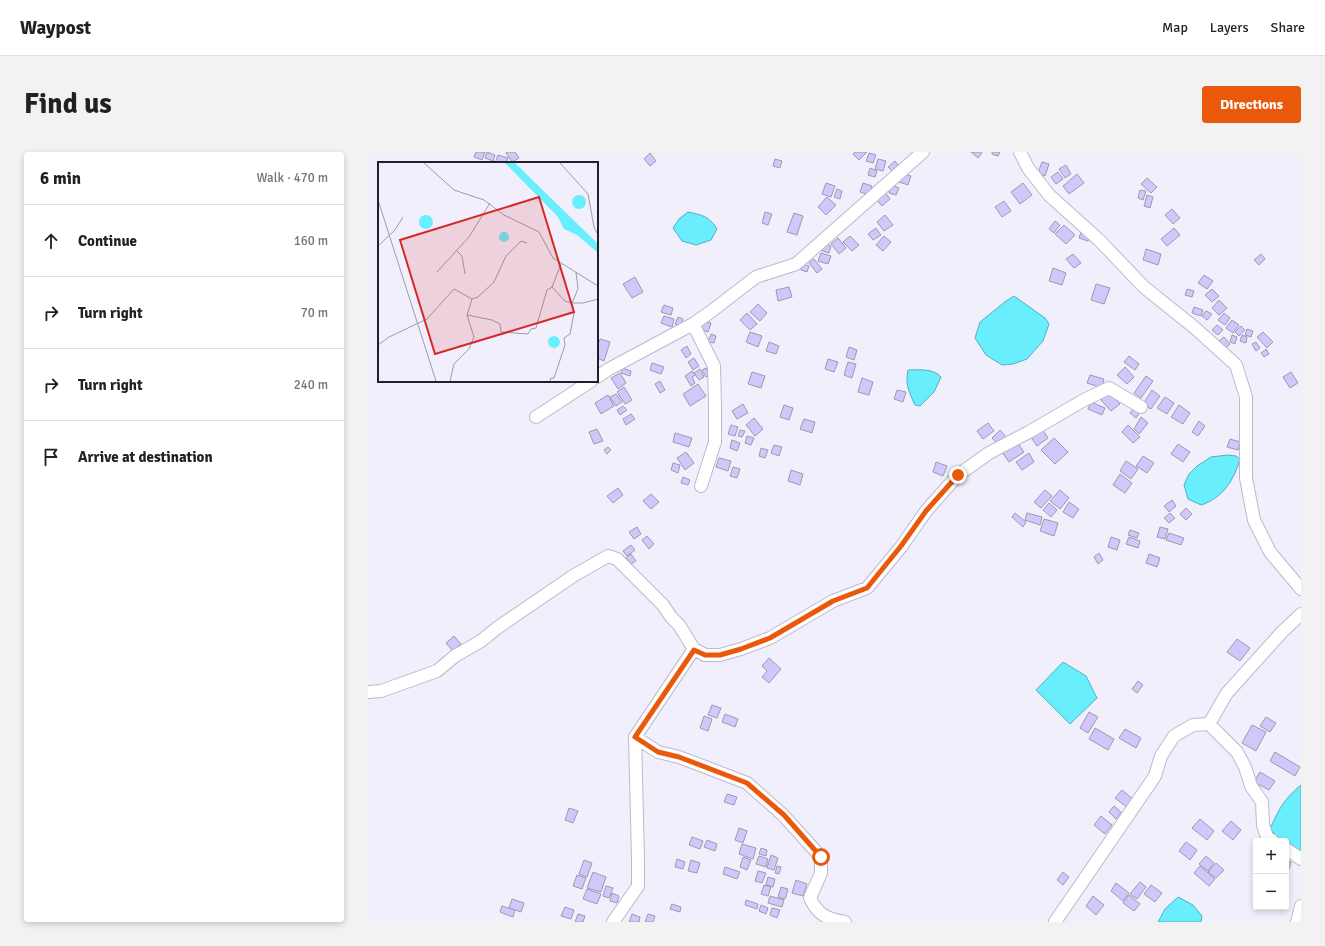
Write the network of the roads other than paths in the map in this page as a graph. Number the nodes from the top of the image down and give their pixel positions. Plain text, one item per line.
1 (923, 152) edge
2 (1020, 152) edge
3 (693, 324) junction
4 (598, 376) edge
5 (590, 382) edge
6 (1141, 408) dead end
7 (536, 418) dead end
8 (701, 486) dead end
9 (1301, 589) edge
10 (1301, 614) edge
11 (694, 650) junction
12 (368, 692) edge
13 (1210, 724) junction
14 (635, 737) junction
15 (1268, 838) edge
16 (1289, 852) edge
17 (1301, 859) edge
18 (1301, 906) edge
19 (613, 922) edge
20 (845, 922) edge
21 (1055, 922) edge
22 (1297, 922) edge

1 - 3 street
2 - 9 street
3 - 4 street
3 - 8 street
5 - 7 street
6 - 11 street
10 - 13 street
11 - 12 street
11 - 14 street
13 - 15 street
13 - 21 street
14 - 19 street
14 - 20 street
16 - 17 street
18 - 22 street

